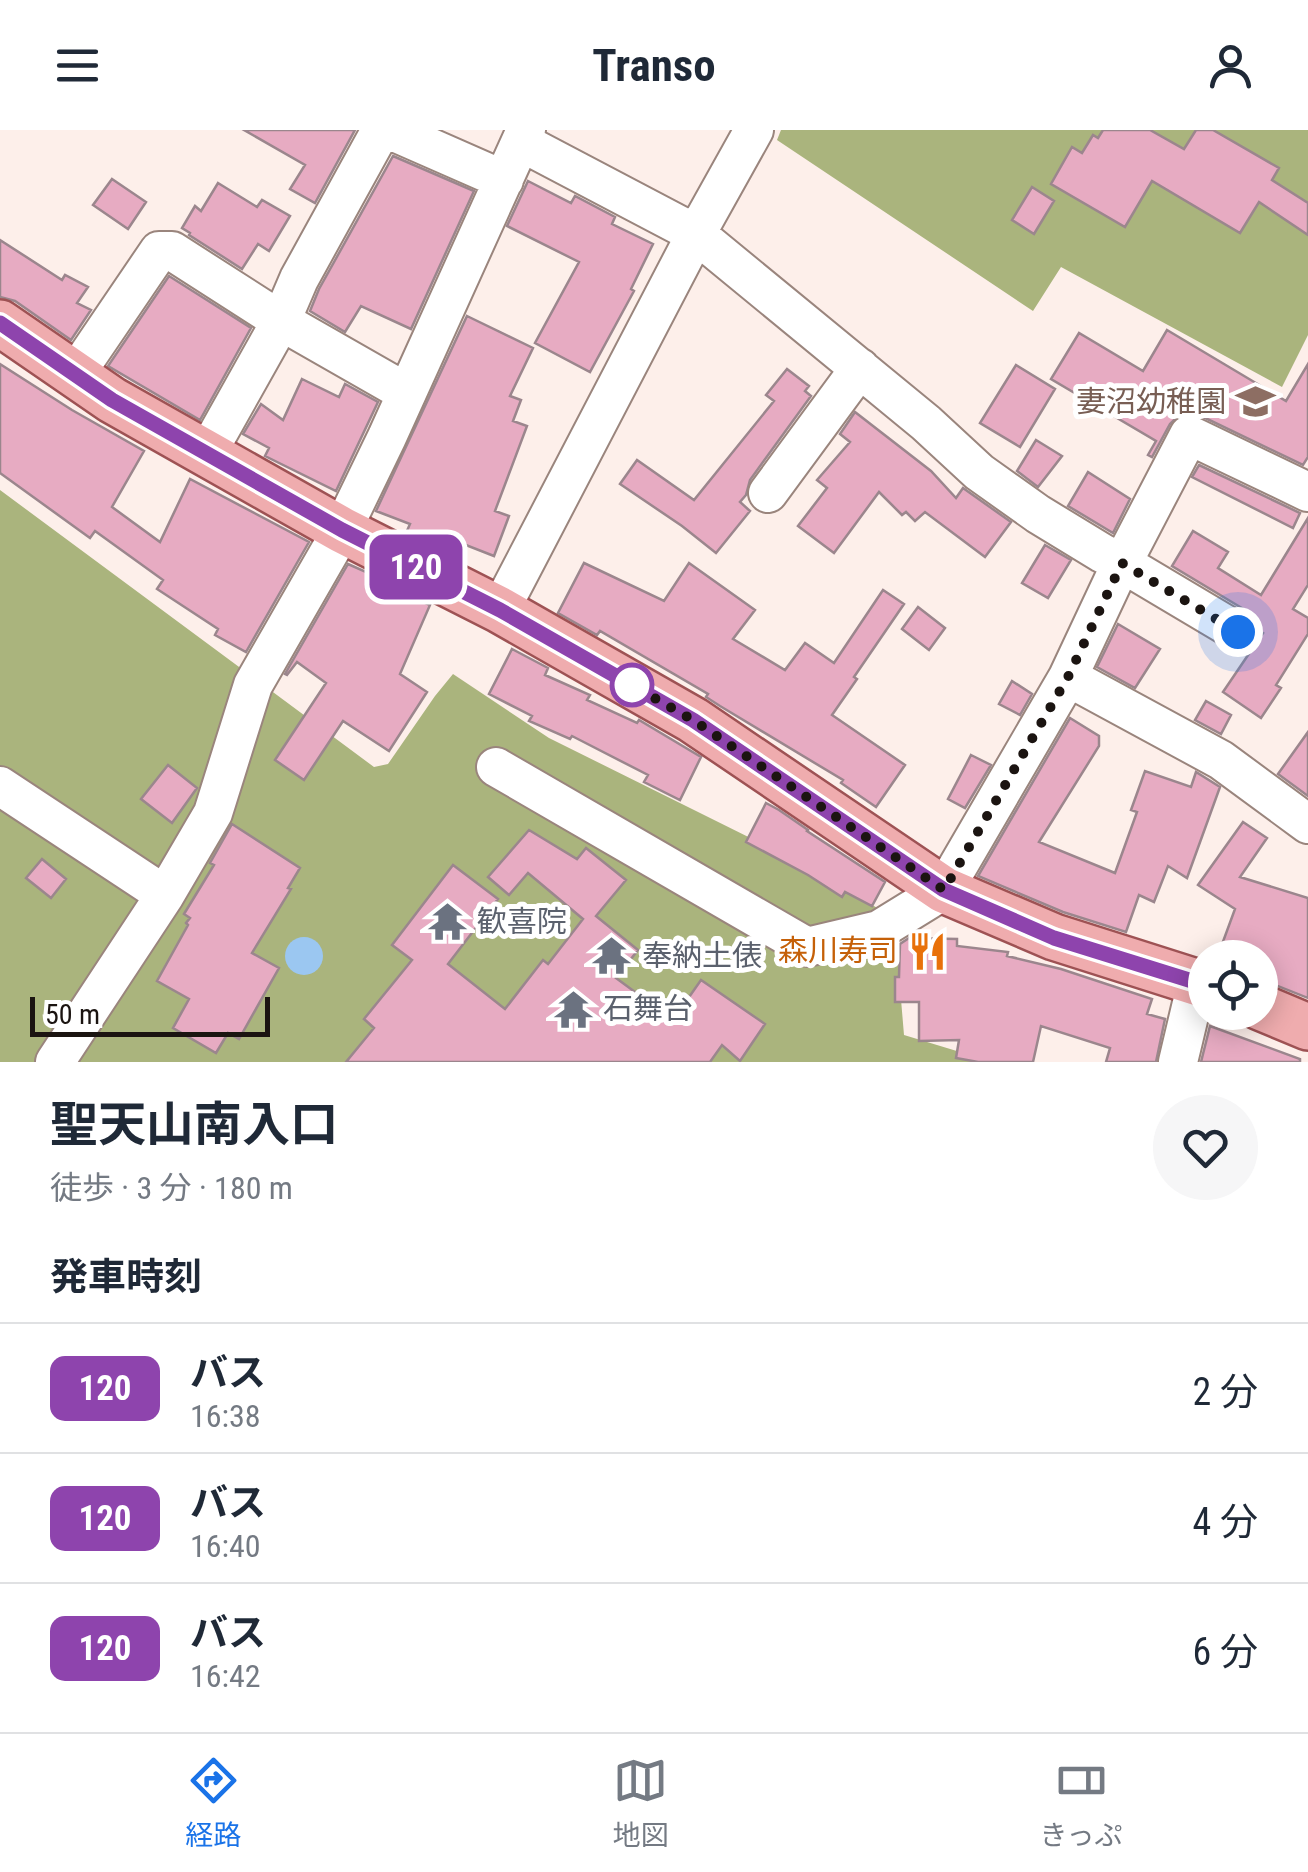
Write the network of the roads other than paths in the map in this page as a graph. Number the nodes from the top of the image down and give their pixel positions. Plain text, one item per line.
1 (381, 130) edge
2 (390, 130) edge
3 (754, 130) edge
4 (524, 136) edge
5 (504, 180) junction
6 (696, 234) junction
7 (281, 321) junction
8 (0, 323) edge
9 (860, 368) junction
10 (74, 376) junction
11 (407, 393) junction
12 (206, 453) junction
13 (1308, 492) edge
14 (768, 493) dead end
15 (342, 530) junction
16 (1122, 563) junction
17 (500, 610) junction
18 (1238, 632) dead end
19 (1068, 677) junction
20 (496, 767) dead end
21 (0, 786) edge
22 (1308, 824) edge
23 (944, 890) junction
24 (165, 895) junction
25 (1188, 980) edge
26 (1278, 1015) edge
27 (1308, 1027) edge
28 (1188, 1028) edge
29 (55, 1062) edge
30 (1178, 1062) edge

1 - 7 street
2 - 5 street
3 - 6 street
4 - 5 street
4 - 6 street
5 - 11 street
6 - 9 street
6 - 17 street
7 - 10 street
7 - 11 street
7 - 12 street
8 - 10 main road
9 - 14 street
9 - 16 street
10 - 12 main road
11 - 15 street
12 - 15 main road
13 - 16 street
15 - 17 main road
15 - 24 street
16 - 18 street
16 - 19 street
17 - 23 main road
19 - 22 street
19 - 23 street
20 - 23 street
21 - 24 street
23 - 25 main road
24 - 29 street
26 - 27 main road
28 - 30 street

